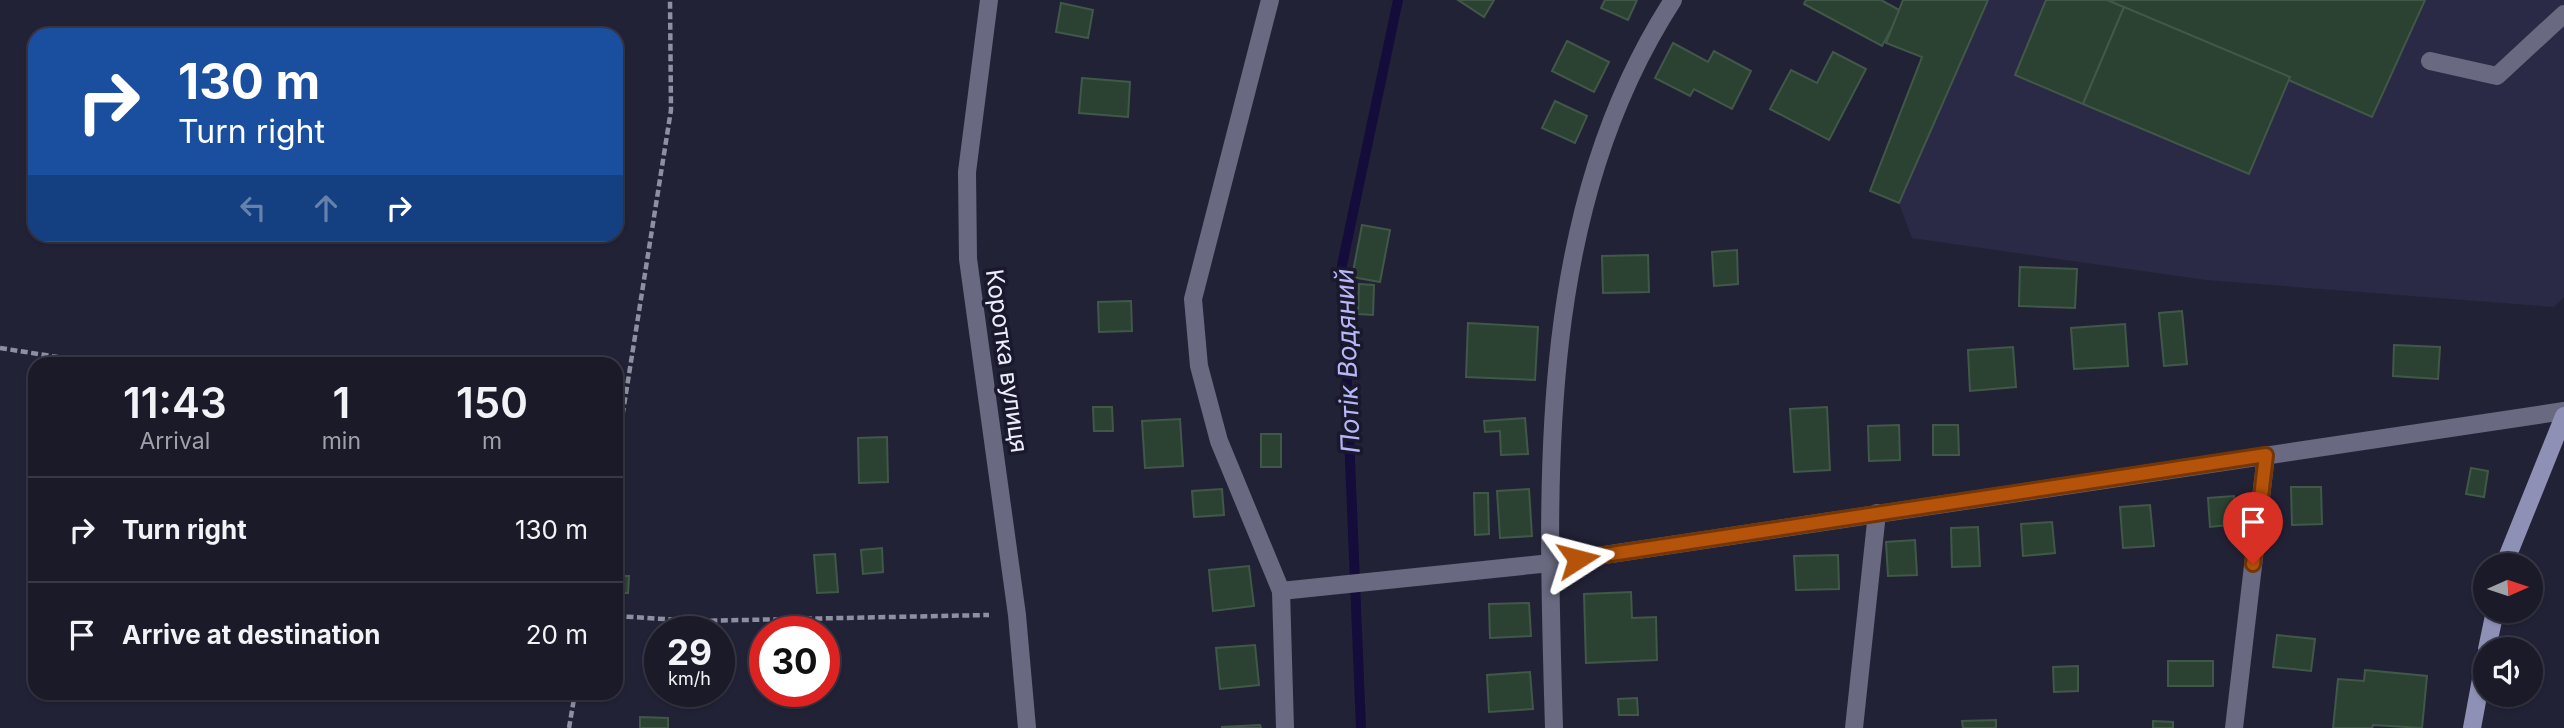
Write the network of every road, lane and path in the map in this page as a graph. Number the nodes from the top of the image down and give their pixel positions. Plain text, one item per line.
1 (670, 0) edge
2 (989, 0) edge
3 (1270, 0) edge
4 (1673, 0) edge
5 (2564, 14) edge
6 (2430, 61) dead end
7 (0, 348) edge
8 (57, 357) edge
9 (625, 406) joint
10 (2564, 414) edge
11 (623, 417) edge
12 (2266, 455) junction
13 (1877, 513) junction
14 (2509, 553) edge
15 (1551, 564) junction
16 (1281, 591) junction
17 (1017, 615) junction
18 (623, 616) edge
19 (574, 700) edge
20 (2476, 707) edge
21 (569, 728) edge
22 (1027, 728) edge
23 (1285, 728) edge
24 (1553, 728) edge
25 (1854, 728) edge
26 (2234, 728) edge
27 (2472, 728) edge

1 - 9 path
2 - 17 street, Коротка вулиця
3 - 16 street
4 - 15 street
5 - 6 street
7 - 8 path
9 - 11 path
10 - 12 street
10 - 14 street
12 - 13 street
12 - 26 street
13 - 15 street
13 - 25 street
15 - 16 street
15 - 24 street
16 - 23 street
17 - 18 path
17 - 22 street, Коротка вулиця
19 - 21 path
20 - 27 street

